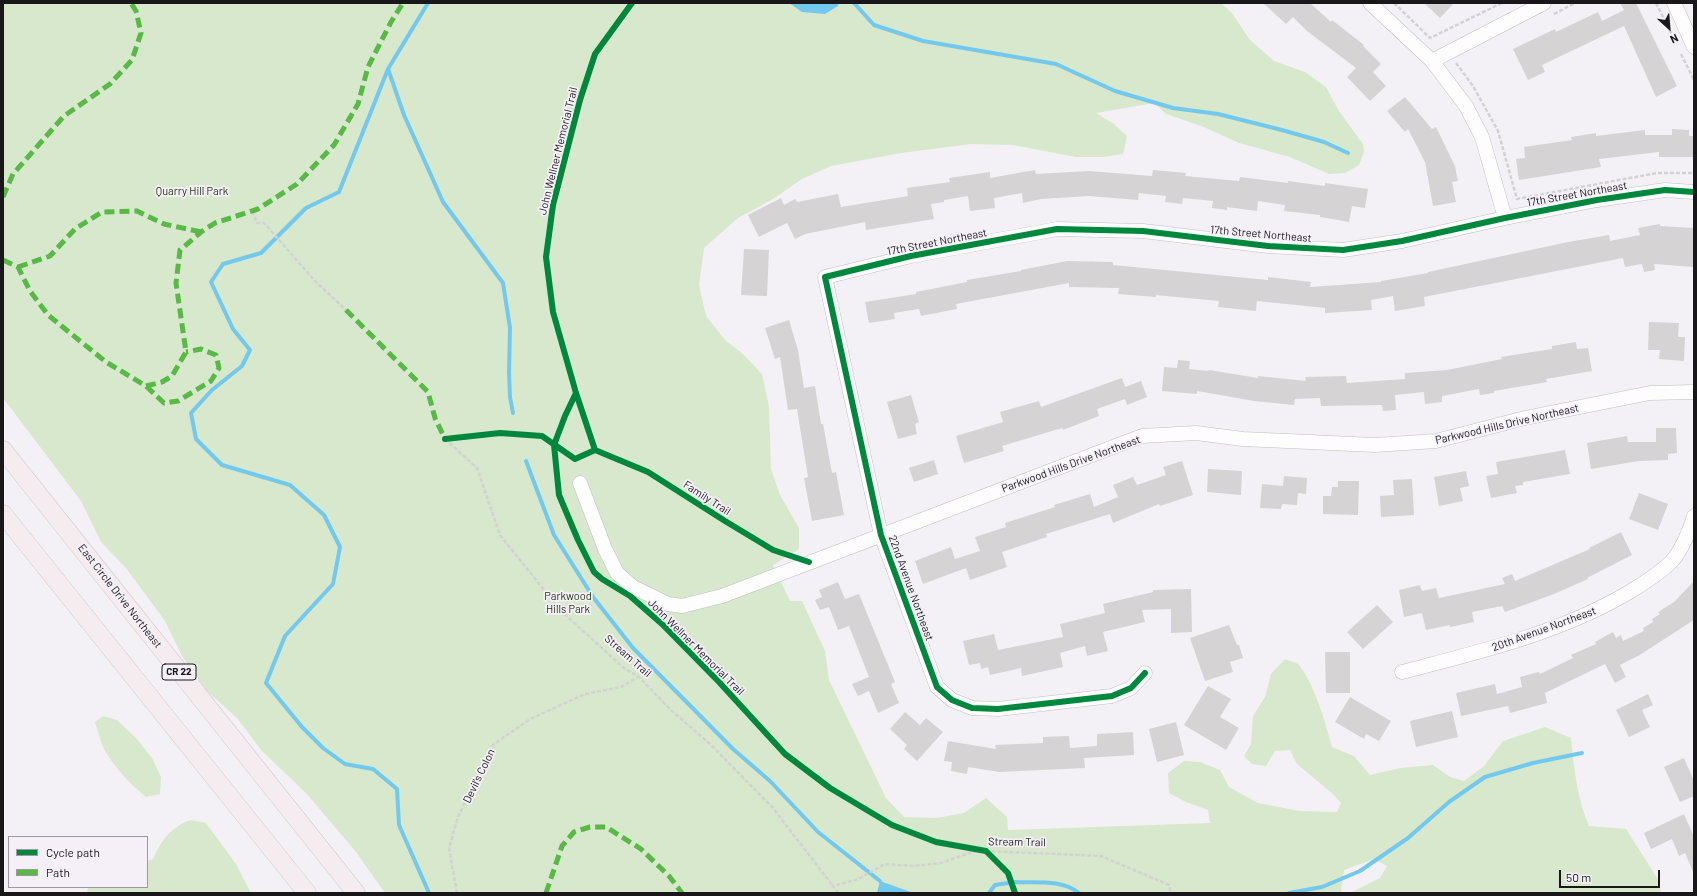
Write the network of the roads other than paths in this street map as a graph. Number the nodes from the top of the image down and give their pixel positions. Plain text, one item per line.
1 (1370, 3) edge
2 (1544, 3) edge
3 (1674, 3) edge
4 (1694, 47) edge
5 (1432, 61) junction
6 (1694, 192) edge
7 (1505, 218) junction
8 (825, 277) joint
9 (1694, 392) edge
10 (3, 450) edge
11 (580, 483) dead end
12 (3, 514) edge
13 (1694, 516) edge
14 (881, 535) junction
15 (1402, 672) dead end
16 (1145, 673) dead end
17 (307, 893) edge
18 (356, 893) edge

1 - 5 street
2 - 5 street
3 - 4 street
5 - 7 street
6 - 7 street, 17th Street Northeast
7 - 8 street, 17th Street Northeast
8 - 14 street, 22nd Avenue Northeast
9 - 14 street, Parkwood Hills Drive Northeast
10 - 18 main road, East Circle Drive Northeast / CR 22
11 - 14 street, Parkwood Hills Drive Northeast
12 - 17 main road
13 - 15 street, 20th Avenue Northeast
14 - 16 street, 22nd Avenue Northeast

